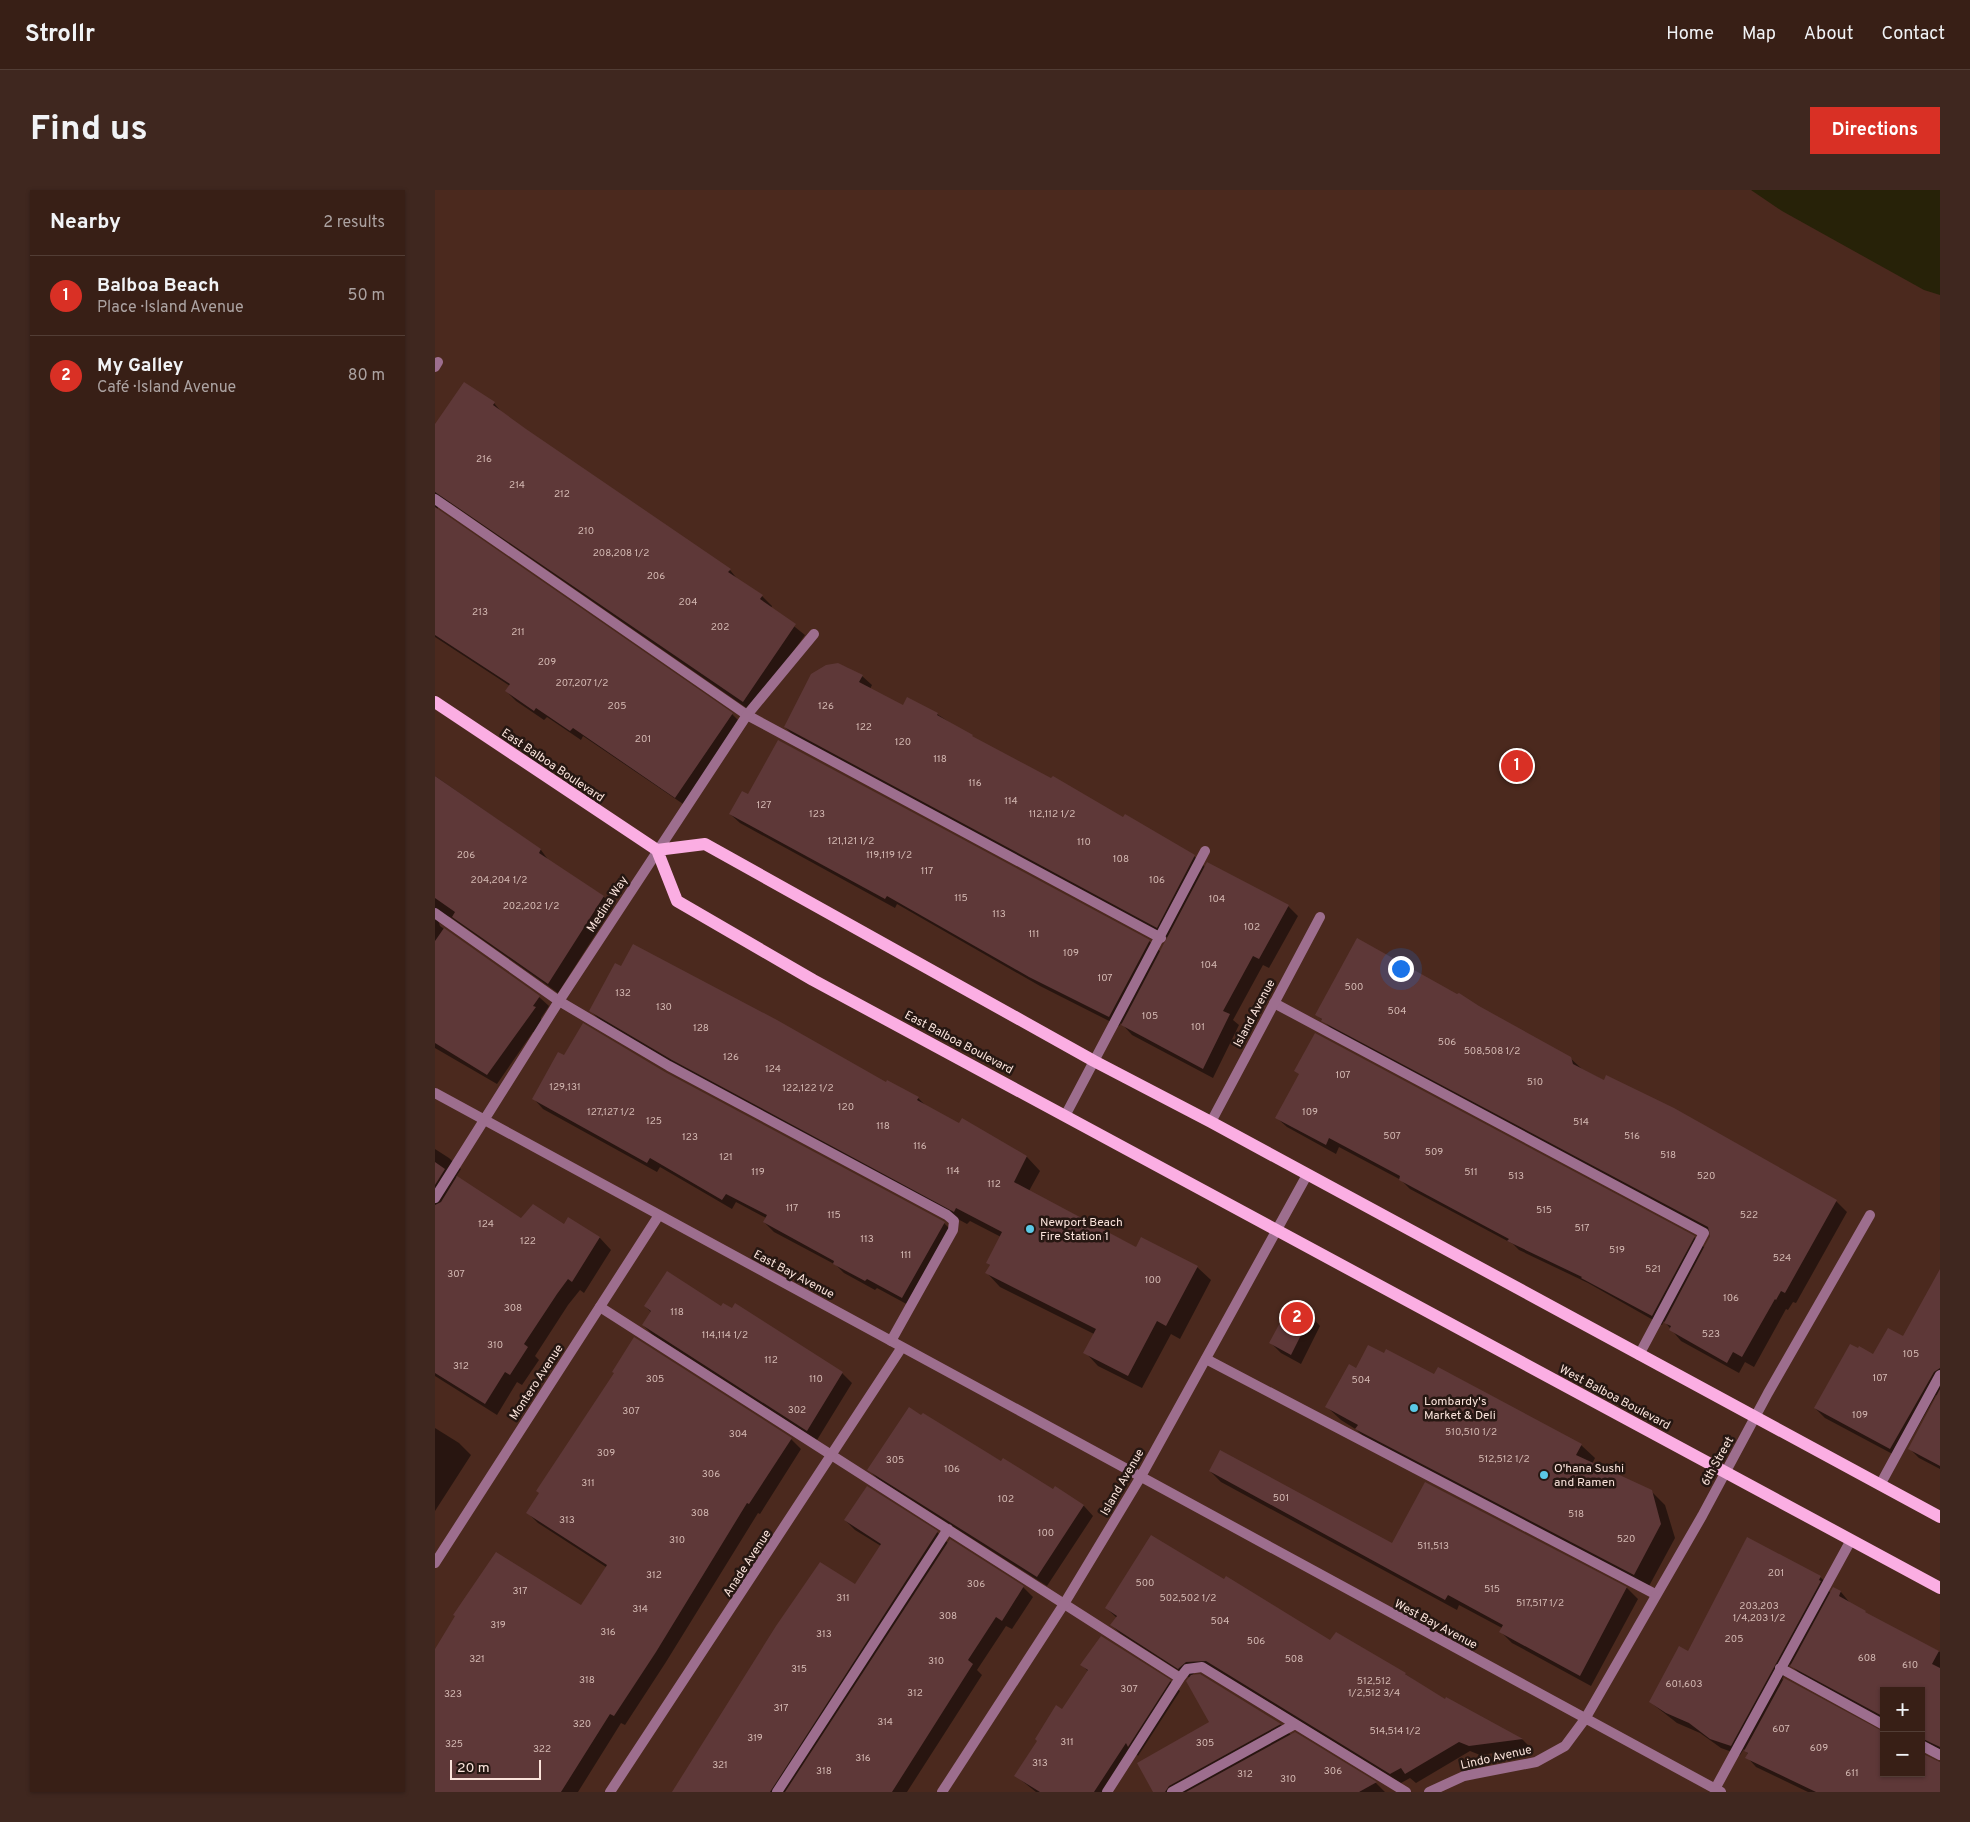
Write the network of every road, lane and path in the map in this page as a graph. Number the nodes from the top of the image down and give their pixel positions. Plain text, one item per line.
1 (435, 500) edge
2 (814, 634) dead end
3 (435, 702) edge
4 (747, 715) junction
5 (657, 850) junction
6 (1205, 851) dead end
7 (435, 913) edge
8 (1320, 917) dead end
9 (1161, 938) junction
10 (559, 1001) junction
11 (1274, 1003) junction
12 (1095, 1061) junction
13 (435, 1093) edge
14 (1065, 1116) junction
15 (484, 1121) junction
16 (1211, 1122) junction
17 (1307, 1175) junction
18 (435, 1198) edge
19 (659, 1215) junction
20 (1870, 1215) dead end
21 (1277, 1231) junction
22 (600, 1307) junction
23 (891, 1341) junction
24 (902, 1347) junction
25 (1639, 1355) junction
26 (1206, 1359) junction
27 (1940, 1375) edge
28 (1756, 1417) junction
29 (833, 1456) junction
30 (1725, 1471) junction
31 (1140, 1478) junction
32 (1880, 1485) junction
33 (1940, 1517) edge
34 (948, 1530) junction
35 (1851, 1540) junction
36 (435, 1563) edge
37 (1940, 1588) edge
38 (1655, 1594) junction
39 (1064, 1604) junction
40 (1780, 1668) junction
41 (1180, 1678) junction
42 (1585, 1719) junction
43 (1880, 1723) edge
44 (1295, 1724) junction
45 (1925, 1747) edge
46 (1940, 1756) edge
47 (1718, 1790) edge
48 (610, 1792) edge
49 (777, 1792) edge
50 (943, 1792) edge
51 (1107, 1792) edge
52 (1172, 1792) edge
53 (1406, 1792) edge
54 (1429, 1792) edge

1 - 4 street
2 - 4 street, Medina Way
3 - 5 main road, East Balboa Boulevard
4 - 5 street, Medina Way
4 - 9 street
5 - 10 street, Medina Way
5 - 12 main road
5 - 14 main road, East Balboa Boulevard
6 - 9 street
7 - 10 street
8 - 11 street, Island Avenue
9 - 12 street
10 - 15 street, Medina Way
10 - 23 street
11 - 16 street, Island Avenue
11 - 25 street
12 - 14 street
12 - 16 main road
13 - 15 street, East Bay Avenue
14 - 21 main road, East Balboa Boulevard
15 - 18 street, Medina Way
15 - 19 street, East Bay Avenue
16 - 17 main road
17 - 21 street, Island Avenue
17 - 25 main road
19 - 22 street, Montero Avenue
19 - 23 street, East Bay Avenue
20 - 28 street, 6th Street
21 - 26 street, Island Avenue
21 - 30 main road, West Balboa Boulevard
22 - 29 street
22 - 36 street, Montero Avenue
23 - 24 street, East Bay Avenue
24 - 29 street, Anade Avenue
24 - 31 street, East Bay Avenue
25 - 28 main road
26 - 31 street, Island Avenue
26 - 38 street
27 - 32 street
28 - 30 street, 6th Street
28 - 32 main road
29 - 34 street
29 - 48 street, Anade Avenue
30 - 35 main road, West Balboa Boulevard
30 - 38 street, 6th Street
31 - 39 street, Island Avenue
31 - 42 street, West Bay Avenue
32 - 33 main road
34 - 39 street
34 - 49 street
35 - 37 main road, West Balboa Boulevard
35 - 40 street
38 - 42 street, 6th Street
39 - 41 street
39 - 50 street, Island Avenue
40 - 43 street
40 - 47 street
41 - 44 street
41 - 51 street
42 - 47 street, West Bay Avenue
42 - 54 street, Lindo Avenue
44 - 52 street
44 - 53 street
45 - 46 street

